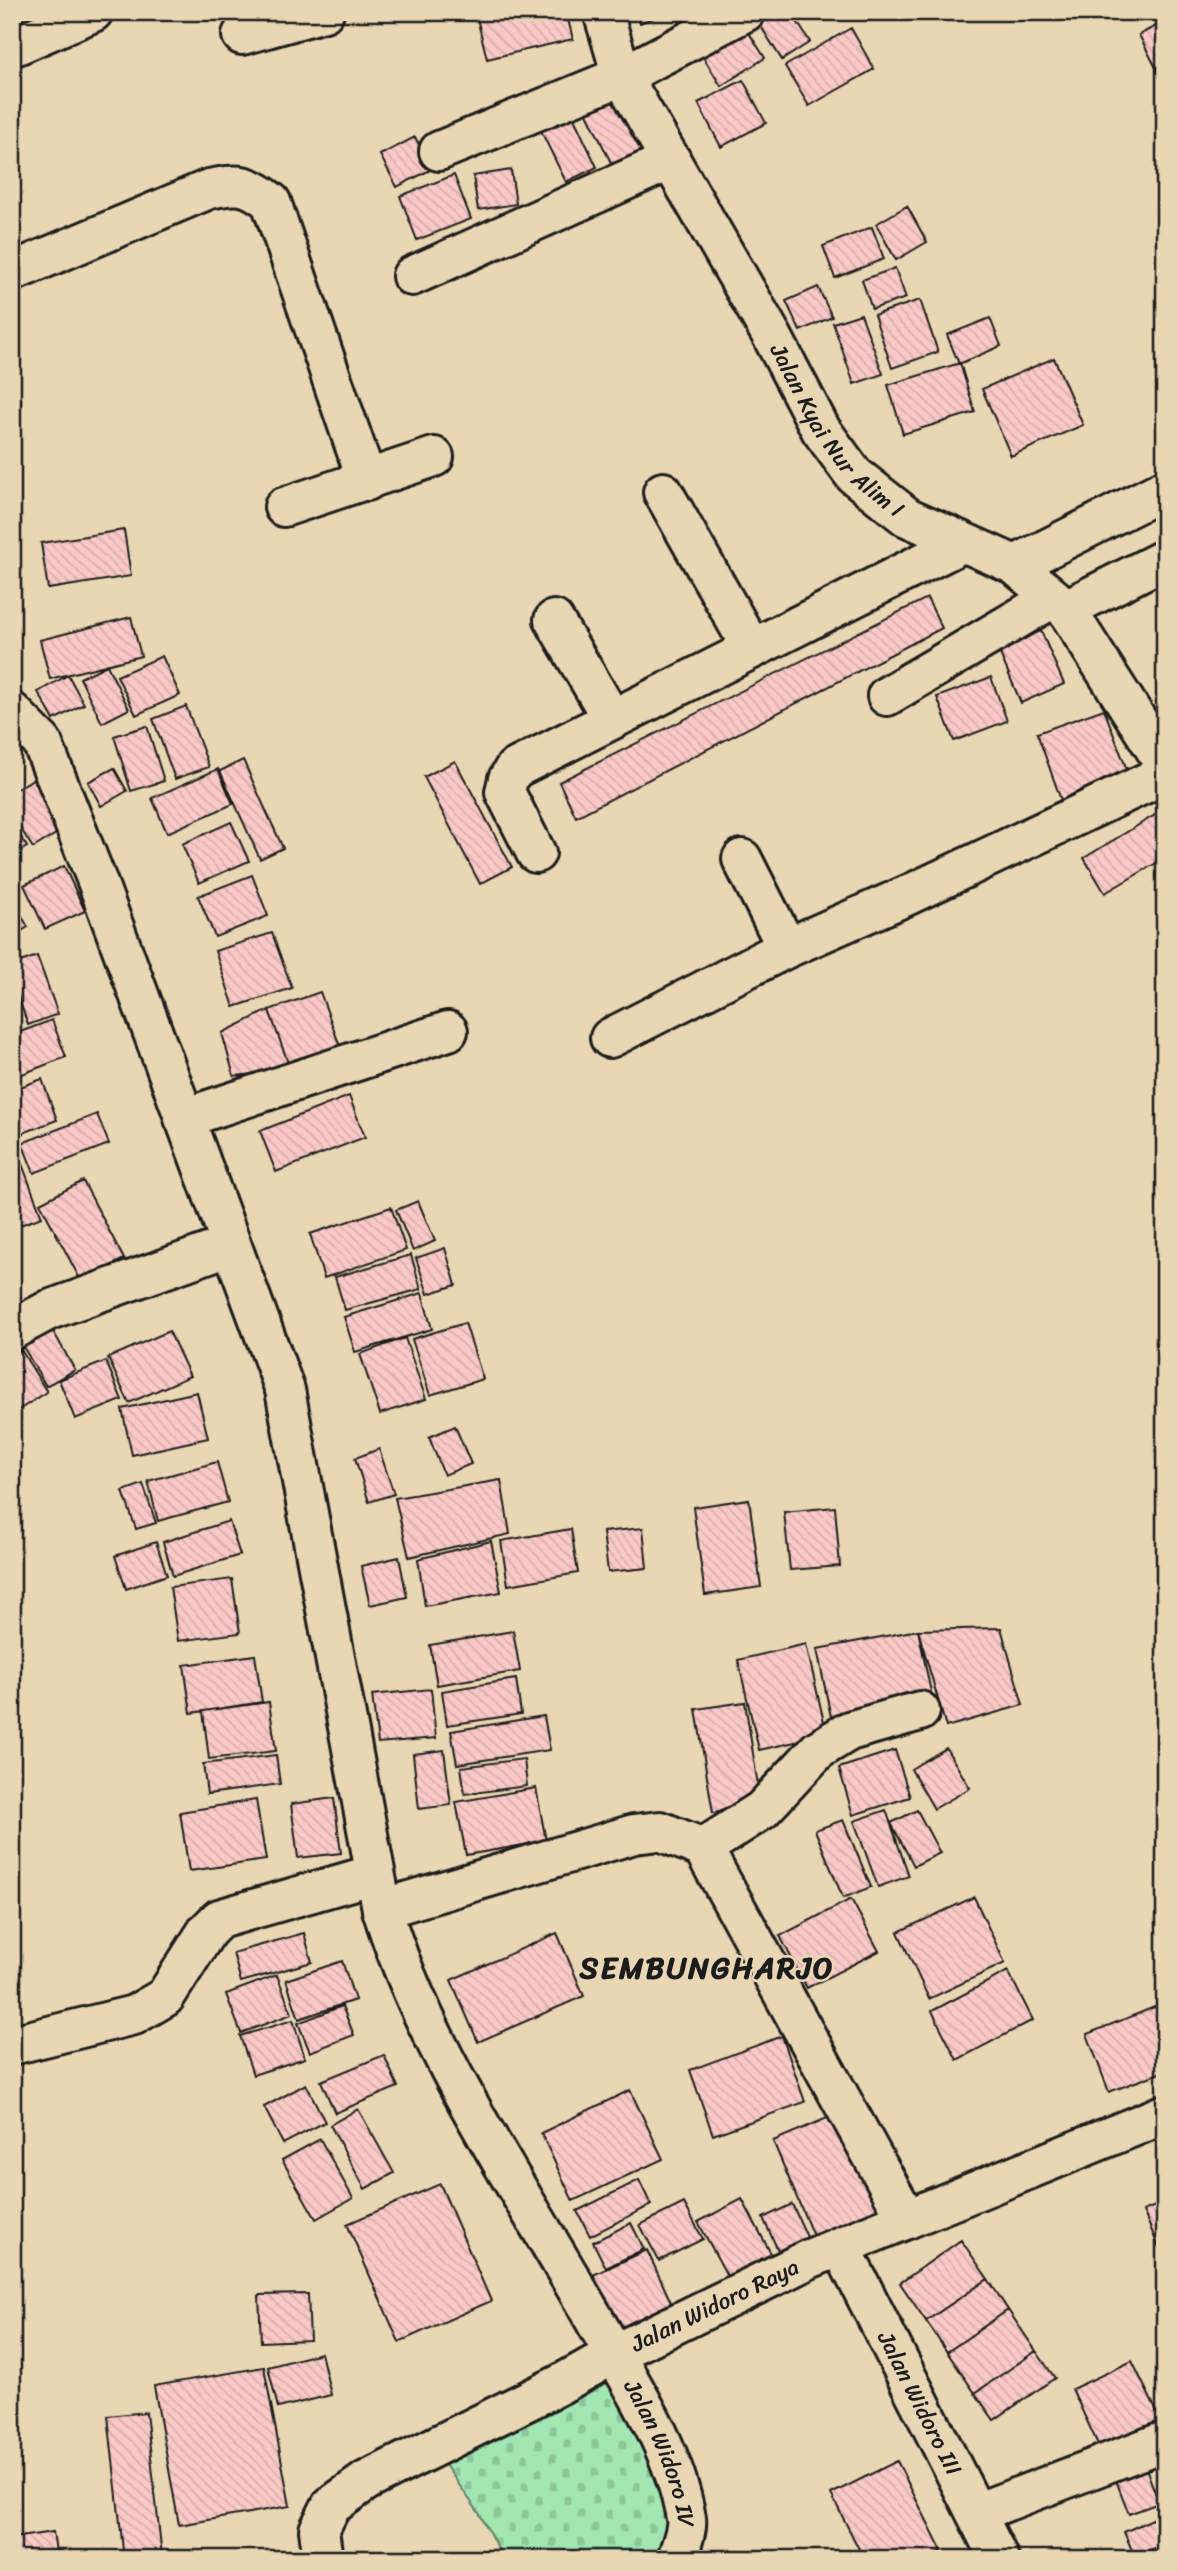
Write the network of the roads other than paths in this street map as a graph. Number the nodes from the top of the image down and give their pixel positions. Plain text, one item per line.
1 (93, 12) edge
2 (324, 12) edge
3 (603, 12) edge
4 (745, 12) edge
5 (242, 35) dead end
6 (12, 47) edge
7 (622, 76) junction
8 (439, 151) dead end
9 (671, 160) junction
10 (12, 272) edge
11 (412, 276) dead end
12 (434, 457) dead end
13 (367, 481) junction
14 (1165, 489) edge
15 (663, 492) dead end
16 (284, 508) dead end
17 (962, 543) junction
18 (1165, 559) edge
19 (1014, 565) junction
20 (1059, 603) junction
21 (554, 620) dead end
22 (752, 649) junction
23 (887, 696) dead end
24 (12, 712) edge
25 (612, 719) junction
26 (1165, 764) edge
27 (1165, 774) edge
28 (536, 853) dead end
29 (742, 859) dead end
30 (787, 947) junction
31 (448, 1031) dead end
32 (610, 1038) dead end
33 (184, 1118) junction
34 (231, 1245) junction
35 (12, 1330) edge
36 (919, 1711) dead end
37 (703, 1847) junction
38 (378, 1891) junction
39 (12, 2045) edge
40 (1165, 2114) edge
41 (907, 2219) junction
42 (841, 2247) junction
43 (614, 2354) junction
44 (1165, 2441) edge
45 (976, 2513) junction
46 (323, 2559) edge
47 (677, 2559) edge
48 (999, 2559) edge

1 - 6 street
2 - 5 street
3 - 7 street, Jalan Kyai Nur Alim I
4 - 7 street
7 - 8 street
7 - 9 street, Jalan Kyai Nur Alim I
9 - 11 street
9 - 17 street, Jalan Kyai Nur Alim I
10 - 13 street
12 - 13 street
13 - 16 street
14 - 19 street
15 - 22 street
17 - 19 street, Jalan Kyai Nur Alim I
17 - 22 street
18 - 20 street
19 - 20 street, Jalan Kyai Nur Alim I
20 - 23 street
20 - 26 street, Jalan Kyai Nur Alim I
21 - 25 street
22 - 25 street
24 - 33 street, Jalan Widoro IV
25 - 28 street
27 - 30 street
29 - 30 street
30 - 32 street
31 - 33 street
33 - 34 street, Jalan Widoro IV
34 - 35 street
34 - 38 street, Jalan Widoro IV
36 - 37 street
37 - 38 street
37 - 41 street
38 - 39 street
38 - 43 street, Jalan Widoro IV
40 - 41 street, Jalan Widoro Raya
41 - 42 street, Jalan Widoro Raya
42 - 43 street, Jalan Widoro Raya
42 - 45 street, Jalan Widoro III
43 - 46 street, Jalan Widoro Raya
43 - 47 street, Jalan Widoro IV
44 - 45 street
45 - 48 street, Jalan Widoro III

